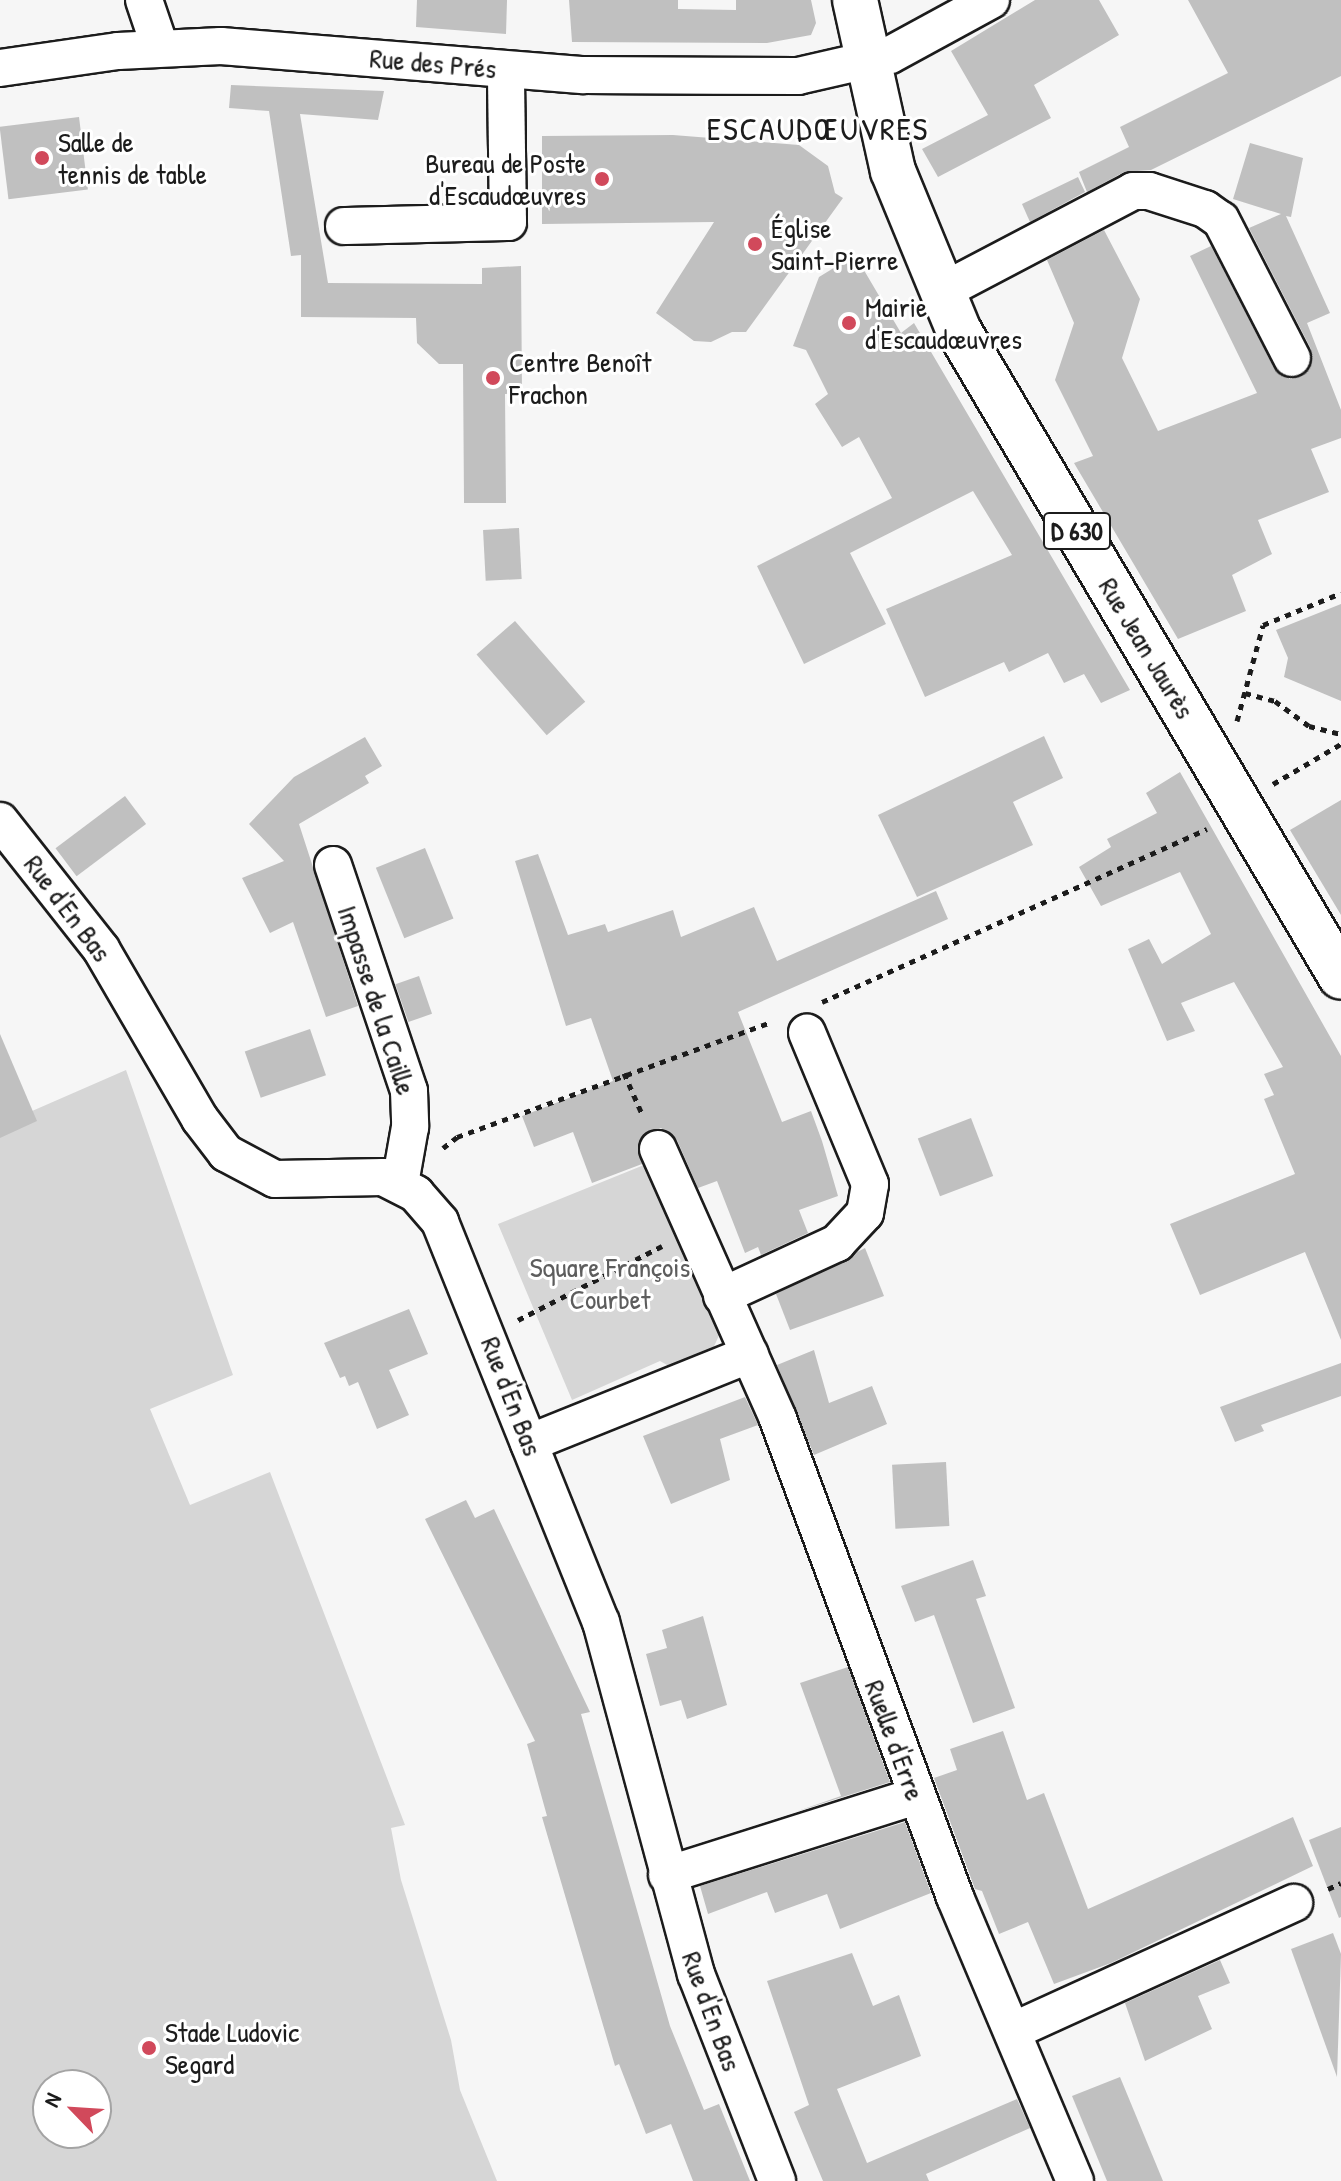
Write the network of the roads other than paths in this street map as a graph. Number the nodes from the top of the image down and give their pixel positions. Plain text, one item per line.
1 (144, 0) edge
2 (855, 0) edge
3 (991, 0) edge
4 (160, 47) junction
5 (867, 62) junction
6 (0, 68) edge
7 (506, 70) junction
8 (344, 226) dead end
9 (941, 292) junction
10 (1292, 358) dead end
11 (0, 821) edge
12 (333, 865) dead end
13 (1341, 977) edge
14 (807, 1033) dead end
15 (658, 1149) road end
16 (400, 1184) junction
17 (722, 1296) junction
18 (750, 1354) junction
19 (529, 1443) junction
20 (916, 1796) junction
21 (667, 1875) junction
22 (1294, 1903) dead end
23 (1013, 2031) junction
24 (777, 2181) edge
25 (1075, 2181) edge

1 - 4 street
2 - 5 main road, Rue Jean Jaurès / D 630
3 - 5 street, Rue des Prés
4 - 6 street, Rue des Prés
4 - 7 street, Rue des Prés
5 - 7 street, Rue des Prés
5 - 9 main road, Rue Jean Jaurès / D 630
7 - 8 street
9 - 10 street
9 - 13 main road, Rue Jean Jaurès / D 630
11 - 16 street, Rue d'En Bas
12 - 16 street, Impasse de la Caille
14 - 17 street
15 - 17 street, Ruelle d'Erre
16 - 19 street, Rue d'En Bas
17 - 18 street, Ruelle d'Erre
18 - 19 street
18 - 20 street, Ruelle d'Erre
19 - 21 street, Rue d'En Bas
20 - 21 street
20 - 23 street, Ruelle d'Erre
21 - 24 street, Rue d'En Bas
22 - 23 street
23 - 25 street, Ruelle d'Erre

